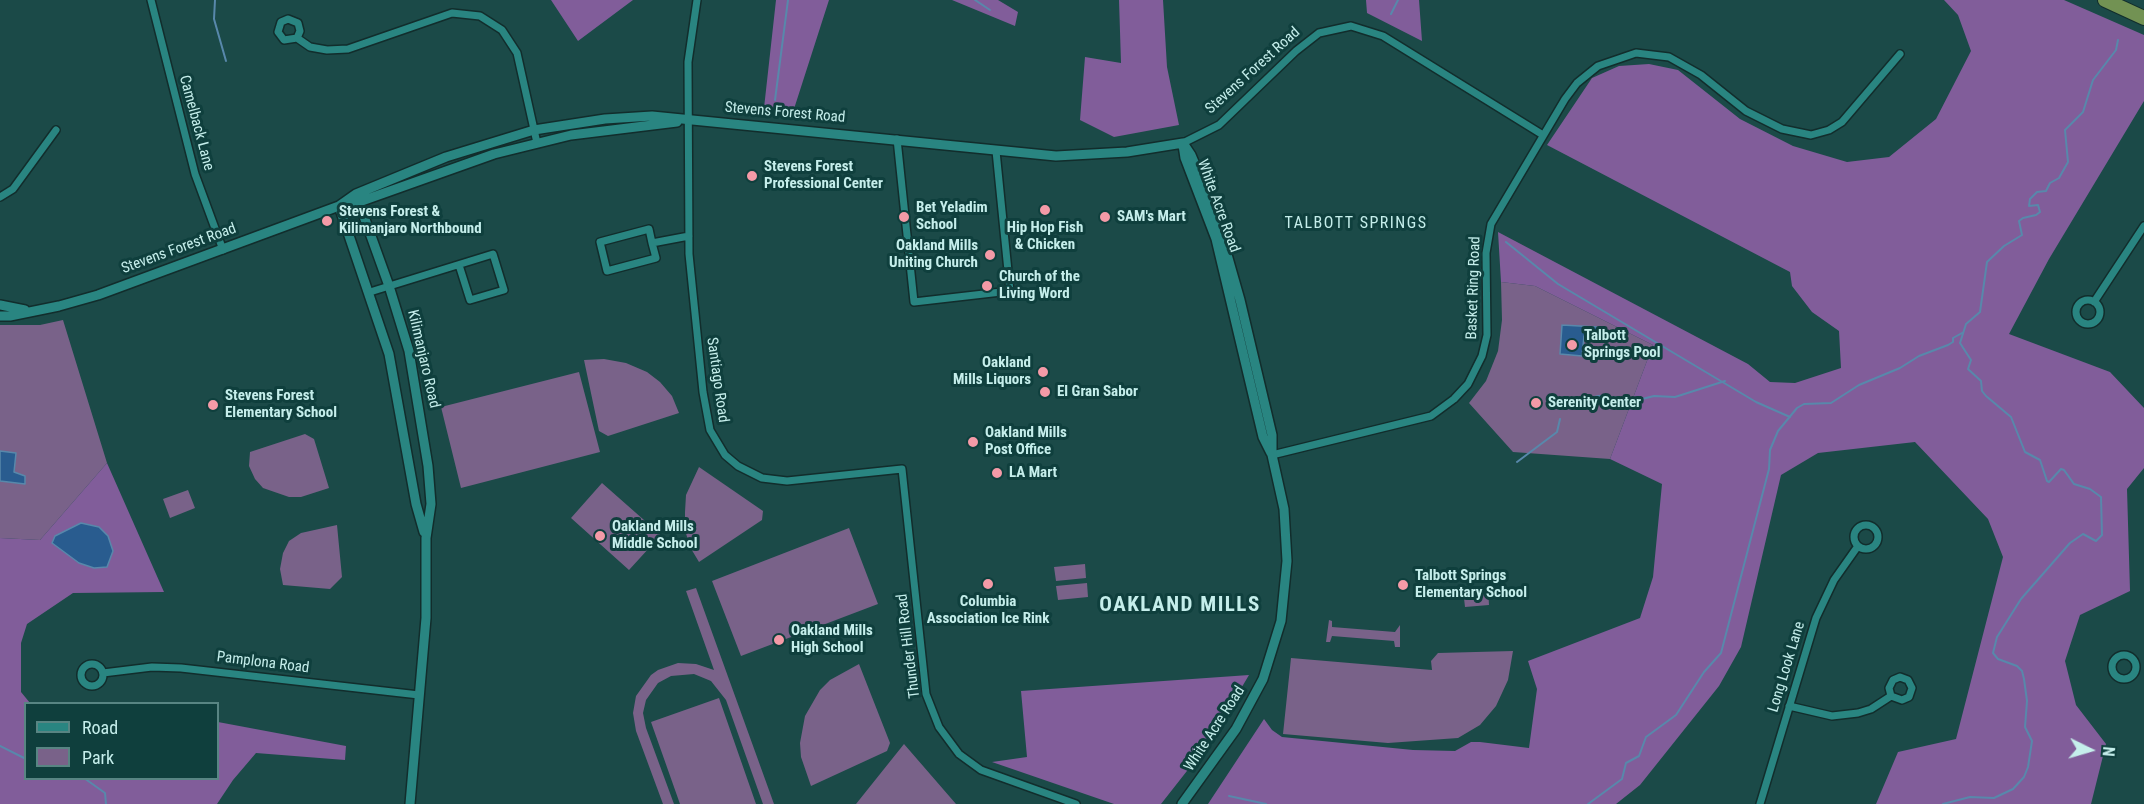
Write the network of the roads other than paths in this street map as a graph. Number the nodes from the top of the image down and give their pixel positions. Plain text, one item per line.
1 (151, 0) edge
2 (697, 0) edge
3 (2105, 0) edge
4 (2144, 18) edge
5 (297, 38) dead end
6 (1900, 54) dead end
7 (688, 120) junction
8 (56, 130) dead end
9 (534, 130) junction
10 (1543, 135) junction
11 (897, 139) junction
12 (537, 143) junction
13 (1182, 143) junction
14 (996, 151) junction
15 (0, 197) edge
16 (357, 198) junction
17 (339, 206) junction
18 (2144, 226) edge
19 (689, 236) junction
20 (652, 243) junction
21 (223, 250) junction
22 (459, 265) junction
23 (389, 286) junction
24 (370, 292) junction
25 (2094, 302) dead end
26 (0, 305) edge
27 (28, 311) junction
28 (0, 315) edge
29 (1272, 455) junction
30 (902, 469) joint
31 (426, 538) junction
32 (1858, 546) dead end
33 (2136, 668) dead end
34 (2144, 668) edge
35 (103, 673) dead end
36 (419, 695) junction
37 (1891, 696) dead end
38 (1789, 706) junction
39 (410, 804) edge
40 (1076, 804) edge
41 (1182, 804) edge
42 (1760, 804) edge

1 - 21 street, Camelback Lane
2 - 7 street
3 - 4 highway
5 - 9 street
6 - 10 street
7 - 9 street, Stevens Forest Road
7 - 11 street, Stevens Forest Road
7 - 12 street, Stevens Forest Road
7 - 19 street, Santiago Road
8 - 15 street
9 - 12 street
9 - 16 street, Stevens Forest Road
10 - 13 street, Stevens Forest Road
10 - 29 street, Basket Ring Road
11 - 14 street, Stevens Forest Road
11 - 14 street
12 - 16 street, Stevens Forest Road
13 - 14 street, Stevens Forest Road
13 - 29 street, White Acre Road
16 - 17 street, Stevens Forest Road
16 - 23 street, Kilimanjaro Road
17 - 21 street, Stevens Forest Road
17 - 24 street, Kilimanjaro Road
18 - 25 street
19 - 20 street
19 - 30 street, Santiago Road
20 - 20 street
21 - 27 street, Stevens Forest Road
22 - 22 street
22 - 23 street
23 - 24 street
23 - 31 street, Kilimanjaro Road
24 - 31 street, Kilimanjaro Road
26 - 27 street, Stevens Forest Road
27 - 28 street, Stevens Forest Road
29 - 41 street, White Acre Road
30 - 40 street, Thunder Hill Road
31 - 36 street, Kilimanjaro Road
32 - 38 street, Long Look Lane
33 - 34 street
35 - 36 street, Pamplona Road
36 - 39 street, Kilimanjaro Road
37 - 38 street
38 - 42 street, Long Look Lane

